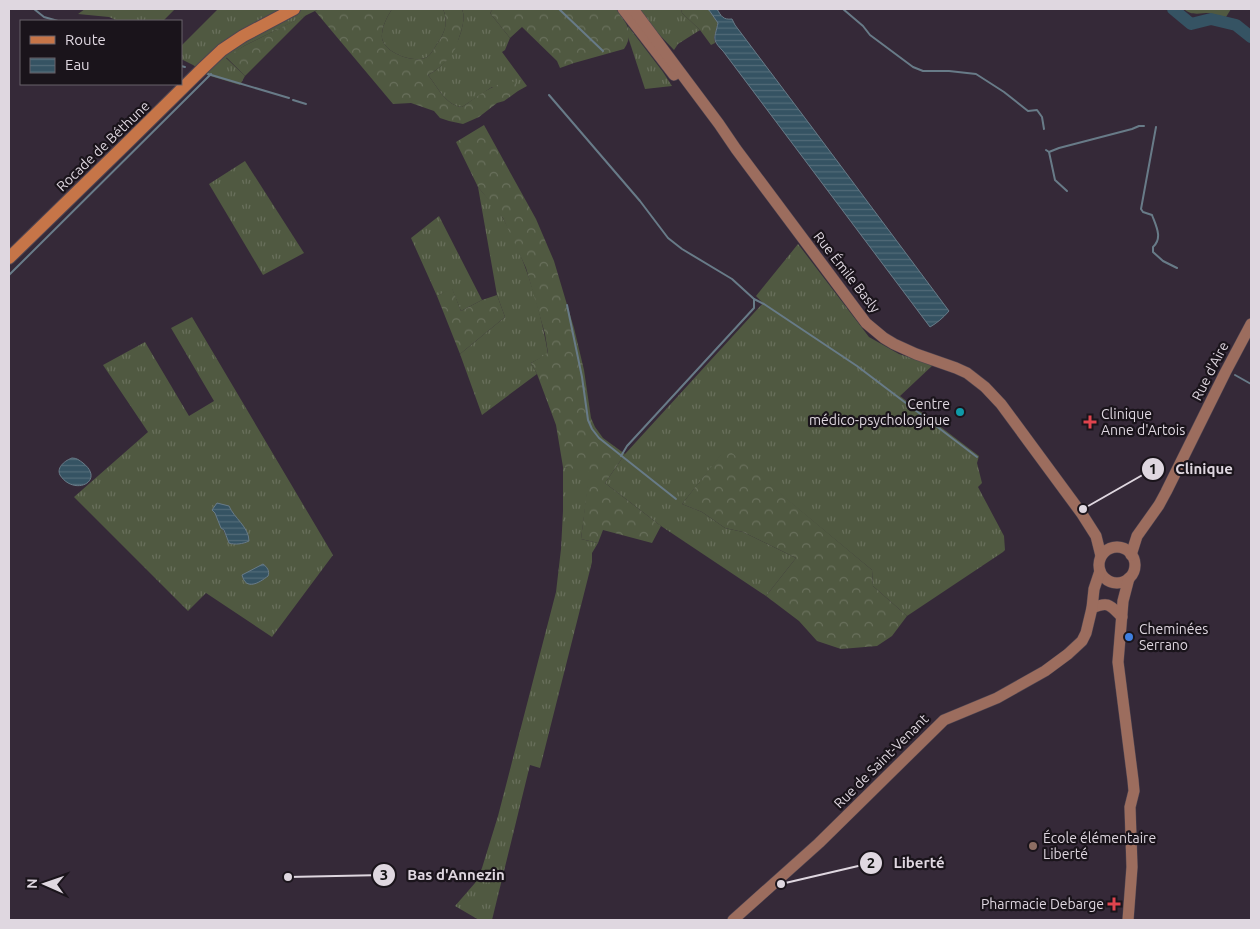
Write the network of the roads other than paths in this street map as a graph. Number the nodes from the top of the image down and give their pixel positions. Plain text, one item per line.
1 (294, 9) edge
2 (623, 9) edge
3 (633, 9) edge
4 (736, 149) junction
5 (9, 258) edge
6 (1251, 324) edge
7 (1096, 536) junction
8 (1137, 536) junction
9 (1115, 548) junction
10 (1131, 554) junction
11 (1101, 556) junction
12 (1100, 571) junction
13 (1130, 578) junction
14 (1113, 582) junction
15 (1123, 601) junction
16 (1092, 604) junction
17 (1122, 617) junction
18 (733, 920) edge
19 (1128, 920) edge

1 - 5 main road, Rocade de Béthune
2 - 4 main road, Rue Émile Basly
3 - 4 main road, Rue Émile Basly
4 - 7 main road, Rue Émile Basly
6 - 8 main road, Rue d'Aire
7 - 9 main road, Rue Émile Basly
7 - 11 main road, Rue Émile Basly
8 - 9 main road, Rue d'Aire
8 - 10 main road, Rue d'Aire
9 - 10 main road
9 - 11 main road
10 - 13 main road
11 - 12 main road
12 - 14 main road
12 - 16 main road, Rue de Saint-Venant
13 - 14 main road
13 - 15 main road
14 - 15 main road
14 - 16 main road, Rue de Saint-Venant
15 - 17 main road
16 - 17 main road
16 - 18 main road, Rue de Saint-Venant
17 - 19 main road

